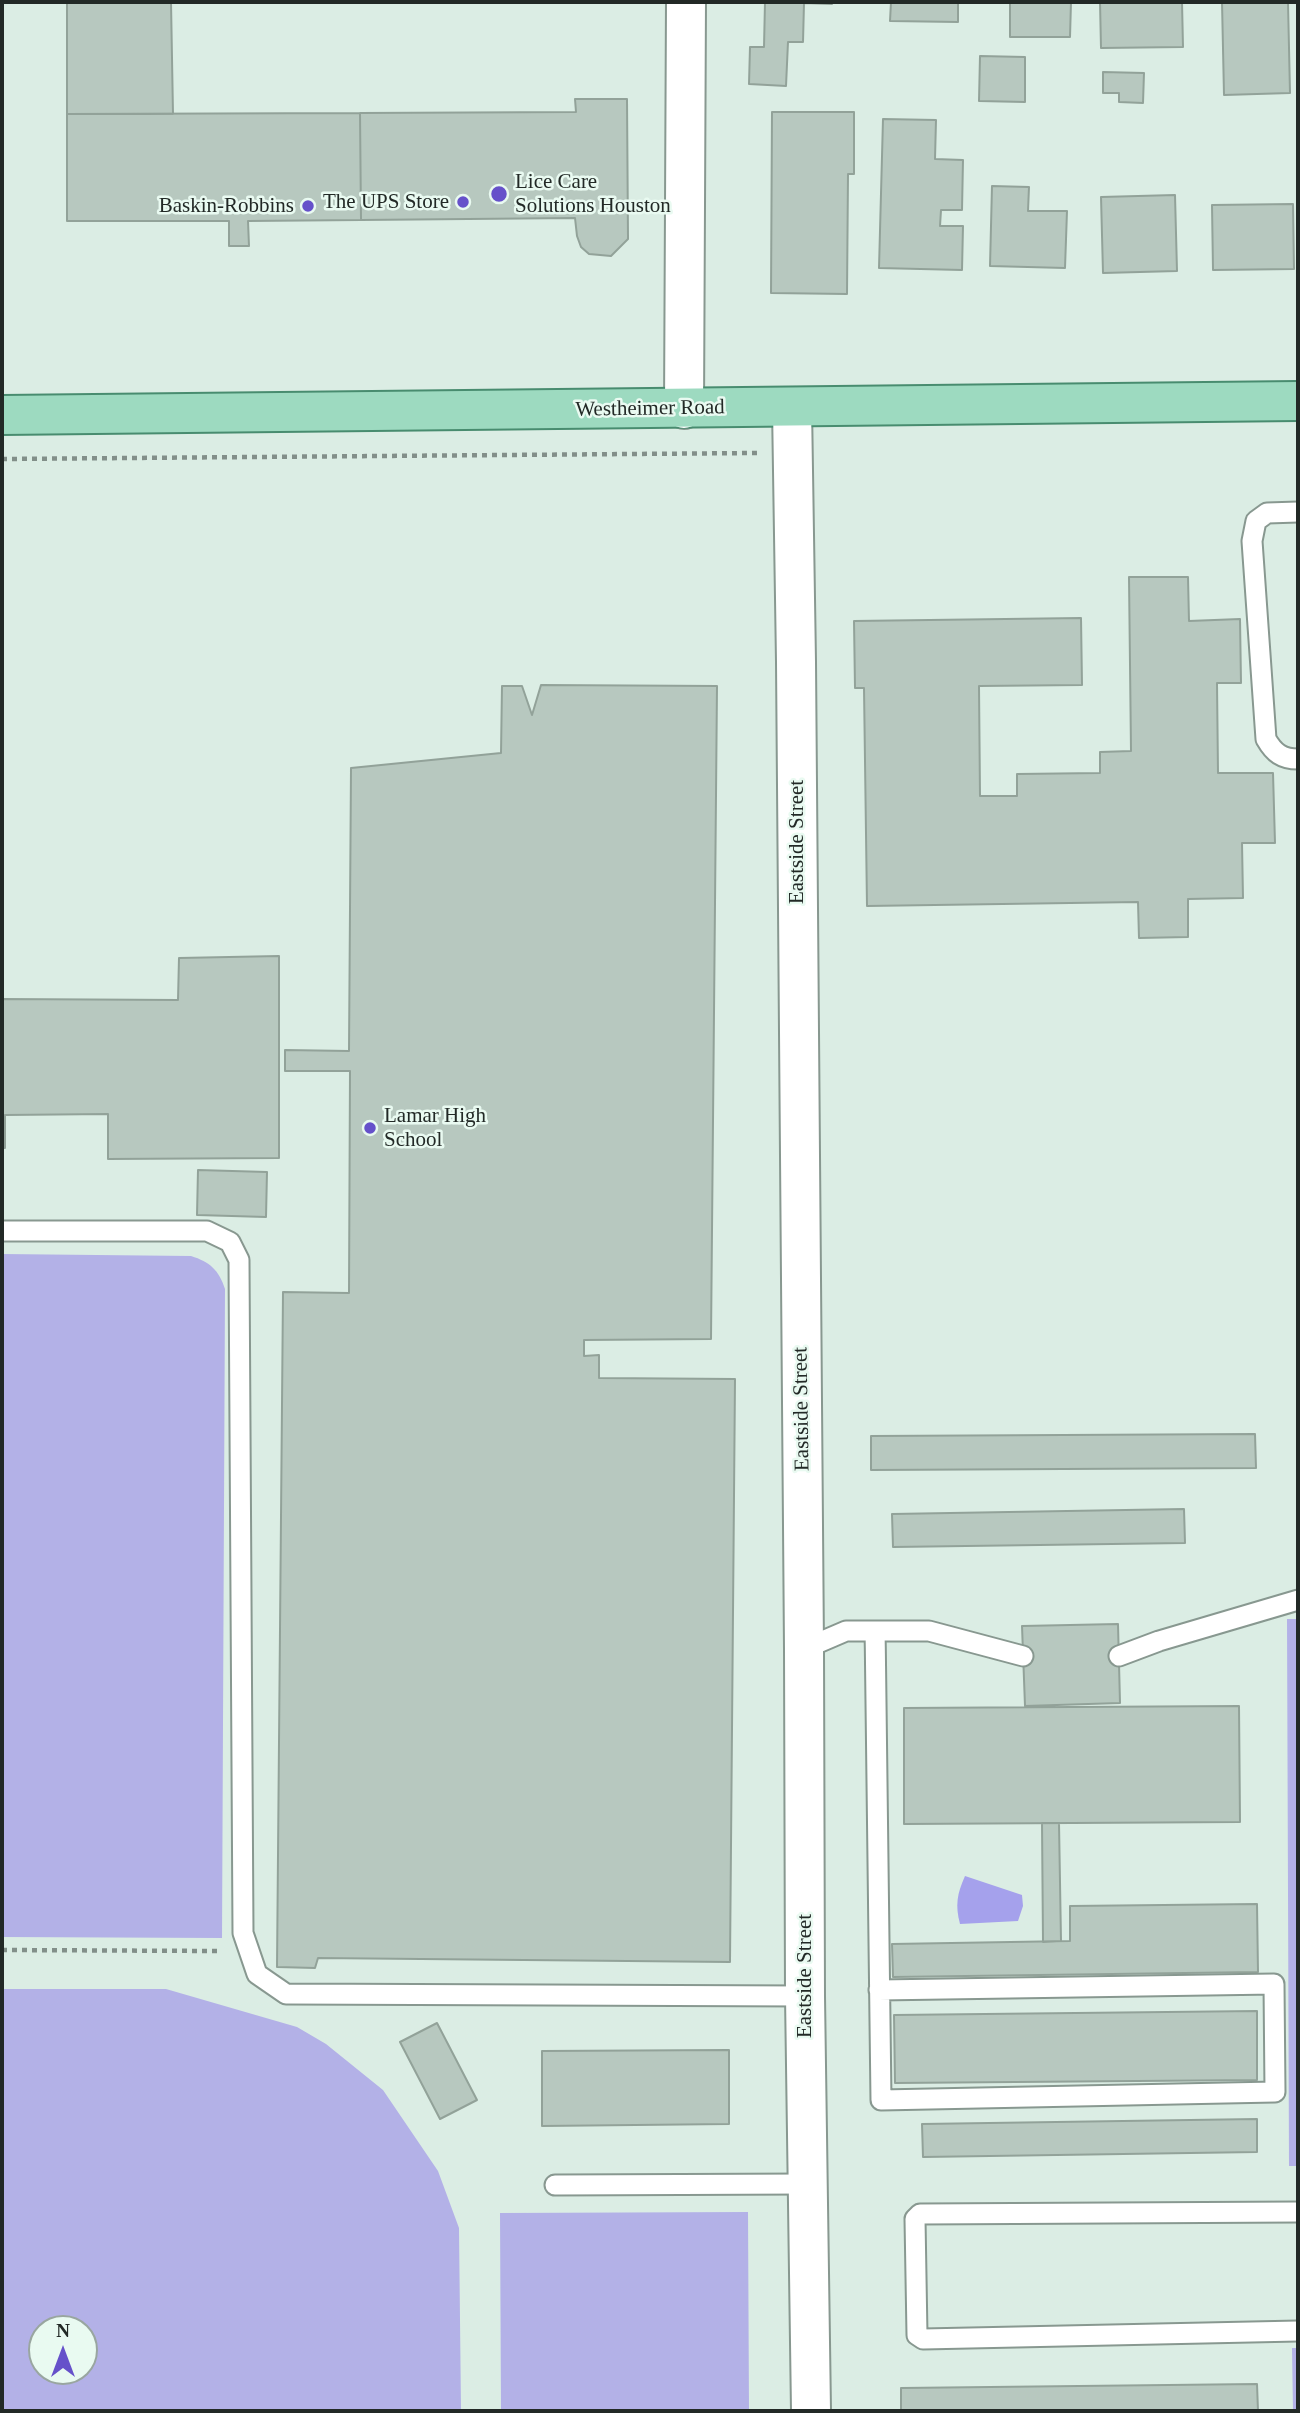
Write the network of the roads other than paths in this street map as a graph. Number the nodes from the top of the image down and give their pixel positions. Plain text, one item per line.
1 (686, 2) edge
2 (1298, 401) edge
3 (792, 407) junction
4 (684, 409) junction
5 (2, 415) edge
6 (1298, 512) edge
7 (1298, 759) edge
8 (2, 1231) edge
9 (1298, 1600) edge
10 (875, 1631) junction
11 (804, 1649) junction
12 (1023, 1656) dead end
13 (1119, 1656) dead end
14 (880, 1990) junction
15 (805, 1996) junction
16 (807, 2184) junction
17 (555, 2185) dead end
18 (1298, 2212) edge
19 (1298, 2331) edge
20 (811, 2411) edge

1 - 4 street
2 - 3 main road, Westheimer Road
3 - 4 main road, Westheimer Road
3 - 11 street, Eastside Street
4 - 5 main road, Westheimer Road
6 - 7 lane
8 - 15 lane
9 - 13 lane
10 - 11 lane
10 - 12 lane
10 - 14 lane
11 - 15 street, Eastside Street
14 - 14 lane
15 - 16 street, Eastside Street
16 - 17 lane
16 - 20 street, Eastside Street
18 - 19 lane

